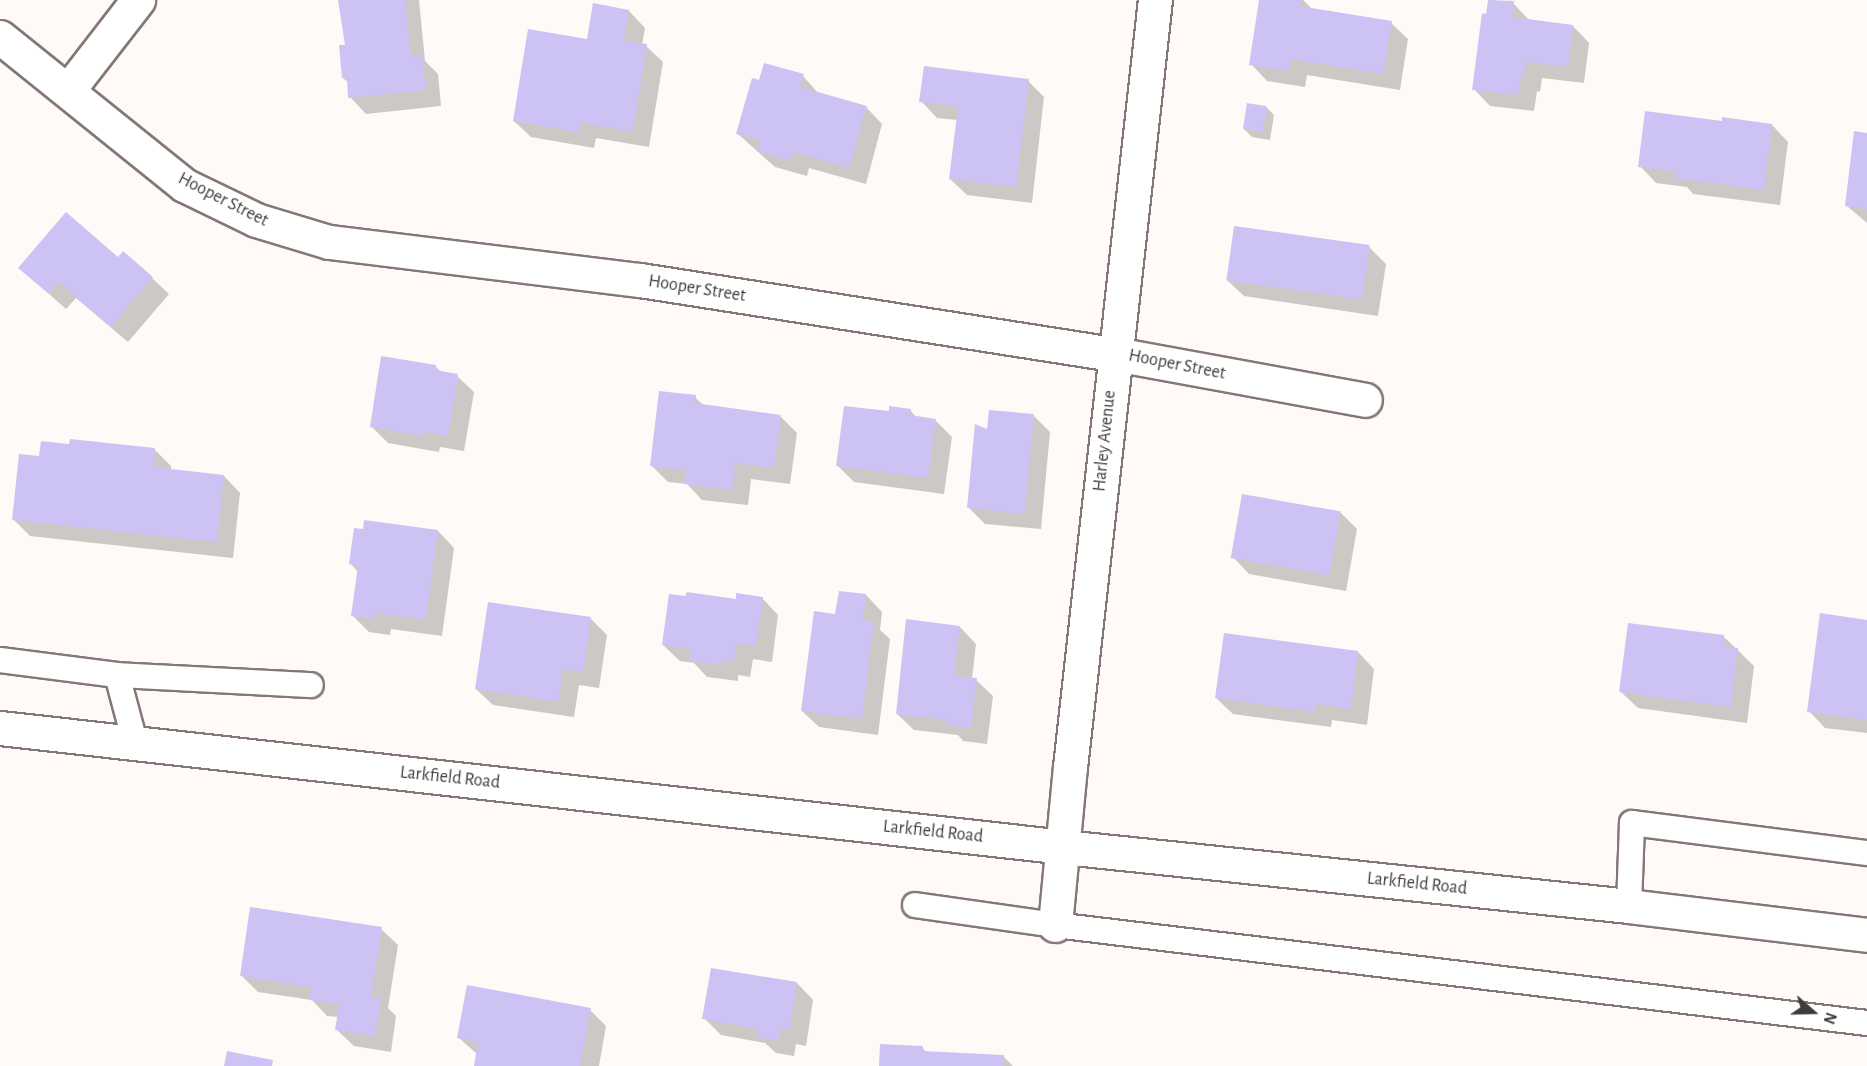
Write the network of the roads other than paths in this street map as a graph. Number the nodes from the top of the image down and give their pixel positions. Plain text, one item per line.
1 (138, 0) edge
2 (1155, 0) edge
3 (0, 37) edge
4 (69, 89) junction
5 (1115, 354) junction
6 (1365, 400) dead end
7 (0, 660) edge
8 (117, 675) junction
9 (311, 685) dead end
10 (0, 728) edge
11 (135, 742) junction
12 (1064, 847) junction
13 (1867, 853) edge
14 (915, 905) dead end
15 (1629, 906) junction
16 (1055, 925) junction
17 (1867, 935) edge
18 (1867, 1023) edge

1 - 4 street
2 - 5 street, Harley Avenue
3 - 4 street, Hooper Street
4 - 5 street, Hooper Street
5 - 6 street, Hooper Street
5 - 12 street, Harley Avenue
7 - 8 lane
8 - 9 lane
8 - 11 lane
10 - 11 street, Larkfield Road
11 - 12 street, Larkfield Road
12 - 15 street, Larkfield Road
12 - 16 street, Harley Avenue
13 - 15 lane
14 - 16 lane
15 - 17 street, Larkfield Road
16 - 18 lane

